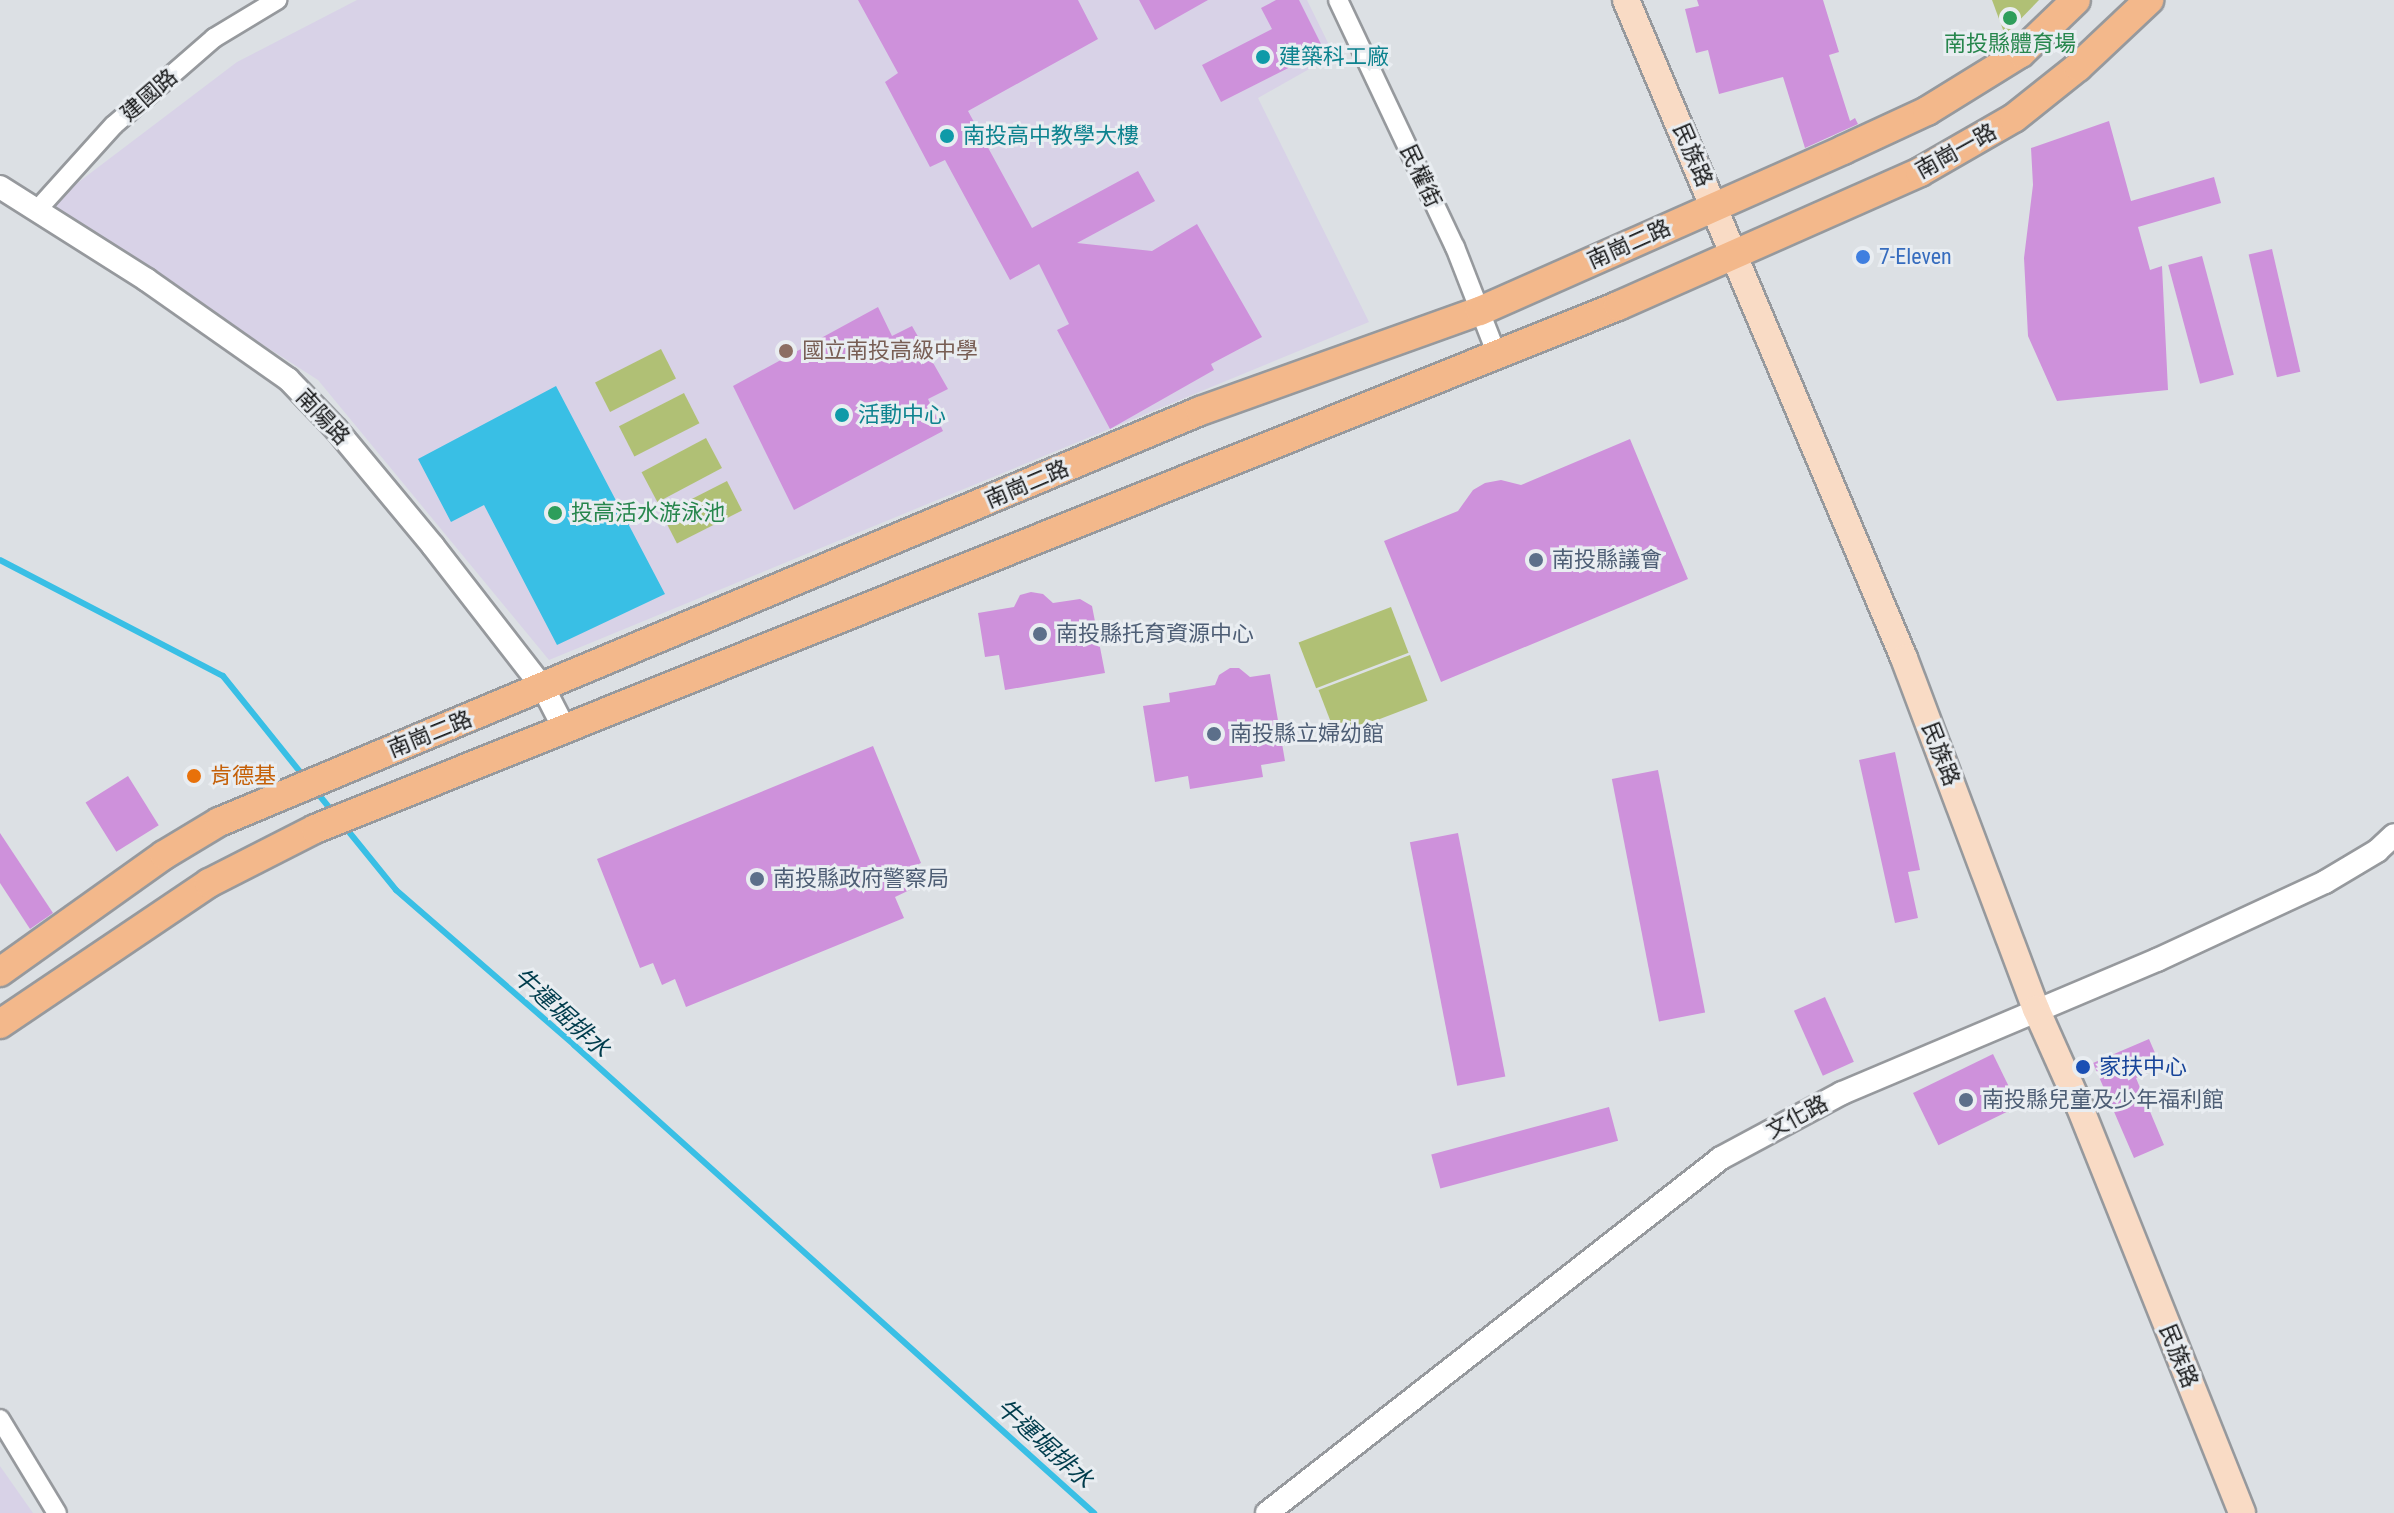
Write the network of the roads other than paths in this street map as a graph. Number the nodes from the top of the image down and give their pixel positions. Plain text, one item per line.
1 (277, 0) edge
2 (1338, 0) edge
3 (1626, 0) edge
4 (2076, 0) edge
5 (2149, 0) edge
6 (0, 187) edge
7 (1715, 207) junction
8 (38, 209) junction
9 (1735, 257) junction
10 (1480, 311) junction
11 (1497, 355) junction
12 (544, 689) junction
13 (565, 730) junction
14 (2394, 835) edge
15 (0, 972) edge
16 (2036, 1009) junction
17 (0, 1024) edge
18 (0, 1419) edge
19 (57, 1513) edge
20 (1267, 1513) edge
21 (2242, 1513) edge

1 - 8 street, 建國路
2 - 10 street, 民權街
3 - 7 main road, 民族路
4 - 7 main road
5 - 9 main road, 南崗一路
6 - 8 street, 南陽路
7 - 9 main road, 民族路
7 - 10 main road, 南崗二路
8 - 12 street, 南陽路
9 - 11 main road, 南崗二路
9 - 16 main road, 民族路
10 - 11 street, 民權街
10 - 12 main road, 南崗二路
11 - 13 main road, 南崗二路
12 - 13 street, 南陽路
12 - 15 main road, 南崗二路
13 - 17 main road, 南崗二路
14 - 16 street, 文化路
16 - 20 street, 文化路
16 - 21 main road, 民族路
18 - 19 street

